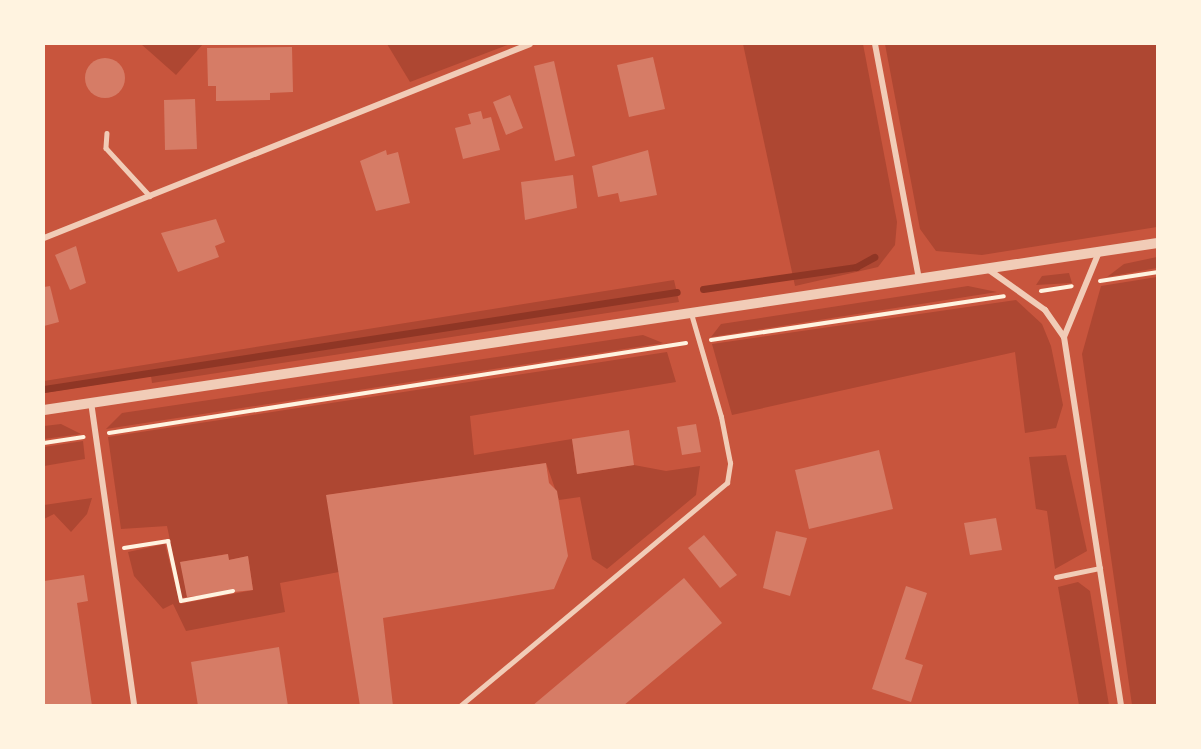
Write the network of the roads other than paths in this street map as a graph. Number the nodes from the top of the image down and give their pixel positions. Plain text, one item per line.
1 (531, 44) edge
2 (875, 44) edge
3 (107, 133) dead end
4 (150, 196) junction
5 (44, 238) edge
6 (1158, 243) edge
7 (1100, 252) junction
8 (985, 268) junction
9 (919, 278) junction
10 (691, 311) junction
11 (1064, 337) junction
12 (91, 402) junction
13 (44, 410) edge
14 (1100, 568) junction
15 (1056, 577) dead end
16 (134, 705) edge
17 (460, 705) edge
18 (1121, 705) edge

1 - 4 street
2 - 9 street
3 - 4 lane
4 - 5 street
6 - 7 street
7 - 8 street
7 - 11 street
8 - 9 street
8 - 11 street
9 - 10 street
10 - 12 street
10 - 17 lane
11 - 14 street
12 - 13 street
12 - 16 street
14 - 15 lane
14 - 18 street

